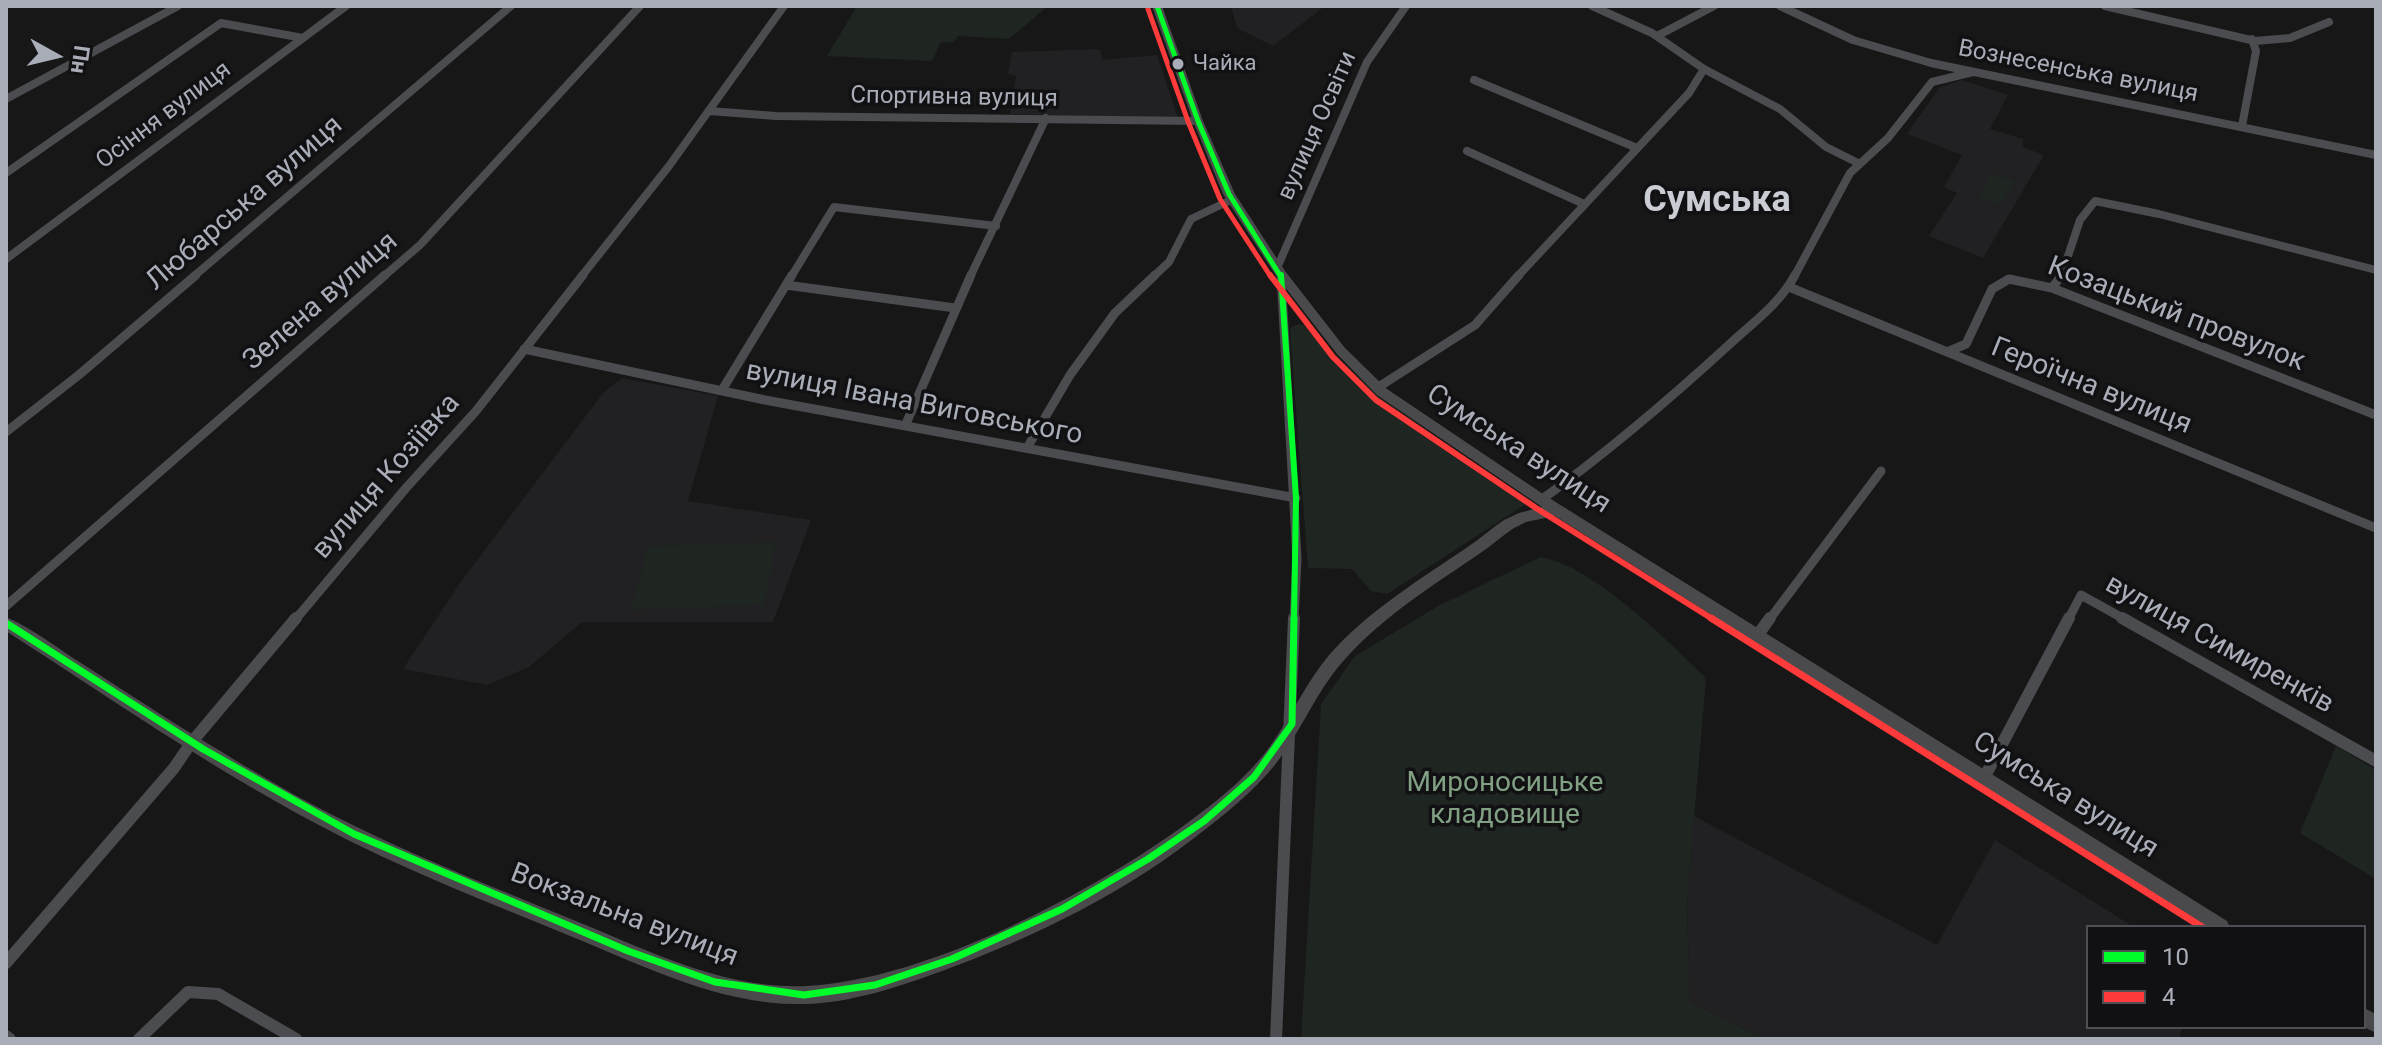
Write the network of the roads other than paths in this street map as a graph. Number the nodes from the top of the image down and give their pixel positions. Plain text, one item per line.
1 (178, 6) edge
2 (346, 6) edge
3 (511, 6) edge
4 (640, 6) edge
5 (784, 6) edge
6 (1157, 6) edge
7 (1406, 6) edge
8 (1592, 6) edge
9 (1714, 6) edge
10 (1780, 6) edge
11 (2105, 6) edge
12 (2329, 22) dead end
13 (1657, 36) junction
14 (303, 38) junction
15 (2252, 39) junction
16 (1925, 61) junction
17 (1704, 69) junction
18 (1973, 72) junction
19 (1474, 80) dead end
20 (1936, 81) junction
21 (6, 99) edge
22 (709, 111) junction
23 (1046, 118) junction
24 (1198, 121) junction
25 (2242, 126) junction
26 (1637, 148) junction
27 (1467, 151) dead end
28 (2376, 155) edge
29 (1860, 164) junction
30 (6, 173) edge
31 (1233, 199) junction
32 (1584, 204) junction
33 (996, 226) junction
34 (6, 259) edge
35 (2376, 270) edge
36 (1279, 271) junction
37 (786, 285) junction
38 (1789, 287) junction
39 (2052, 288) junction
40 (955, 308) junction
41 (524, 349) junction
42 (1947, 352) junction
43 (1377, 388) junction
44 (722, 390) junction
45 (2376, 415) edge
46 (905, 426) junction
47 (6, 432) edge
48 (1027, 448) junction
49 (1881, 471) dead end
50 (1296, 498) junction
51 (1541, 500) junction
52 (1558, 510) junction
53 (2376, 528) edge
54 (6, 606) edge
55 (6, 623) edge
56 (1757, 636) junction
57 (1292, 724) junction
58 (191, 743) junction
59 (2376, 761) edge
60 (1984, 778) junction
61 (2218, 925) edge
62 (6, 963) edge
63 (139, 1039) edge
64 (296, 1039) edge
65 (1276, 1039) edge

1 - 21 street
2 - 14 street, Осіння вулиця
3 - 47 street, Любарська вулиця
4 - 54 street, Зелена вулиця
5 - 22 street, вулиця Козіївка
6 - 24 main road, Сумська вулиця
7 - 36 street, вулиця Освіти
8 - 13 street
9 - 13 street
10 - 16 street, Вознесенська вулиця
11 - 15 street
12 - 15 street
13 - 17 street
14 - 30 street
14 - 34 street, Осіння вулиця
15 - 25 street
16 - 18 street, Вознесенська вулиця
16 - 20 street
17 - 26 street
17 - 29 street
18 - 20 street
18 - 25 street, Вознесенська вулиця
19 - 26 street
20 - 29 street
22 - 23 street, Спортивна вулиця
22 - 41 street, вулиця Козіївка
23 - 24 street, Спортивна вулиця
23 - 33 street
24 - 31 main road, Сумська вулиця
25 - 28 street, Вознесенська вулиця
26 - 32 street
27 - 32 street
29 - 38 street
31 - 36 main road, Сумська вулиця
31 - 48 street
32 - 43 street
33 - 37 street
33 - 40 street
35 - 39 street
36 - 43 main road, Сумська вулиця
36 - 50 street, Сумська вулиця
37 - 40 street
37 - 44 street
38 - 42 street, Героїчна вулиця
38 - 51 street
39 - 42 street, Козацький провулок
39 - 45 street, Козацький провулок
40 - 46 street
41 - 44 street, вулиця Івана Виговського
41 - 58 street, вулиця Козіївка
42 - 53 street, Героїчна вулиця
43 - 51 main road, Сумська вулиця
44 - 46 street, вулиця Івана Виговського
46 - 48 street, вулиця Івана Виговського
48 - 50 street, вулиця Івана Виговського
49 - 56 street
50 - 57 street, Сумська вулиця
51 - 52 main road, Сумська вулиця
52 - 56 main road, Сумська вулиця
52 - 57 main road, Вокзальна вулиця
55 - 58 main road, Вокзальна вулиця
56 - 60 main road, Сумська вулиця
57 - 58 main road, Вокзальна вулиця
57 - 65 street, Сумська вулиця
58 - 62 street, вулиця Козіївка
59 - 60 street, вулиця Симиренків
60 - 61 main road, Сумська вулиця
63 - 64 street

